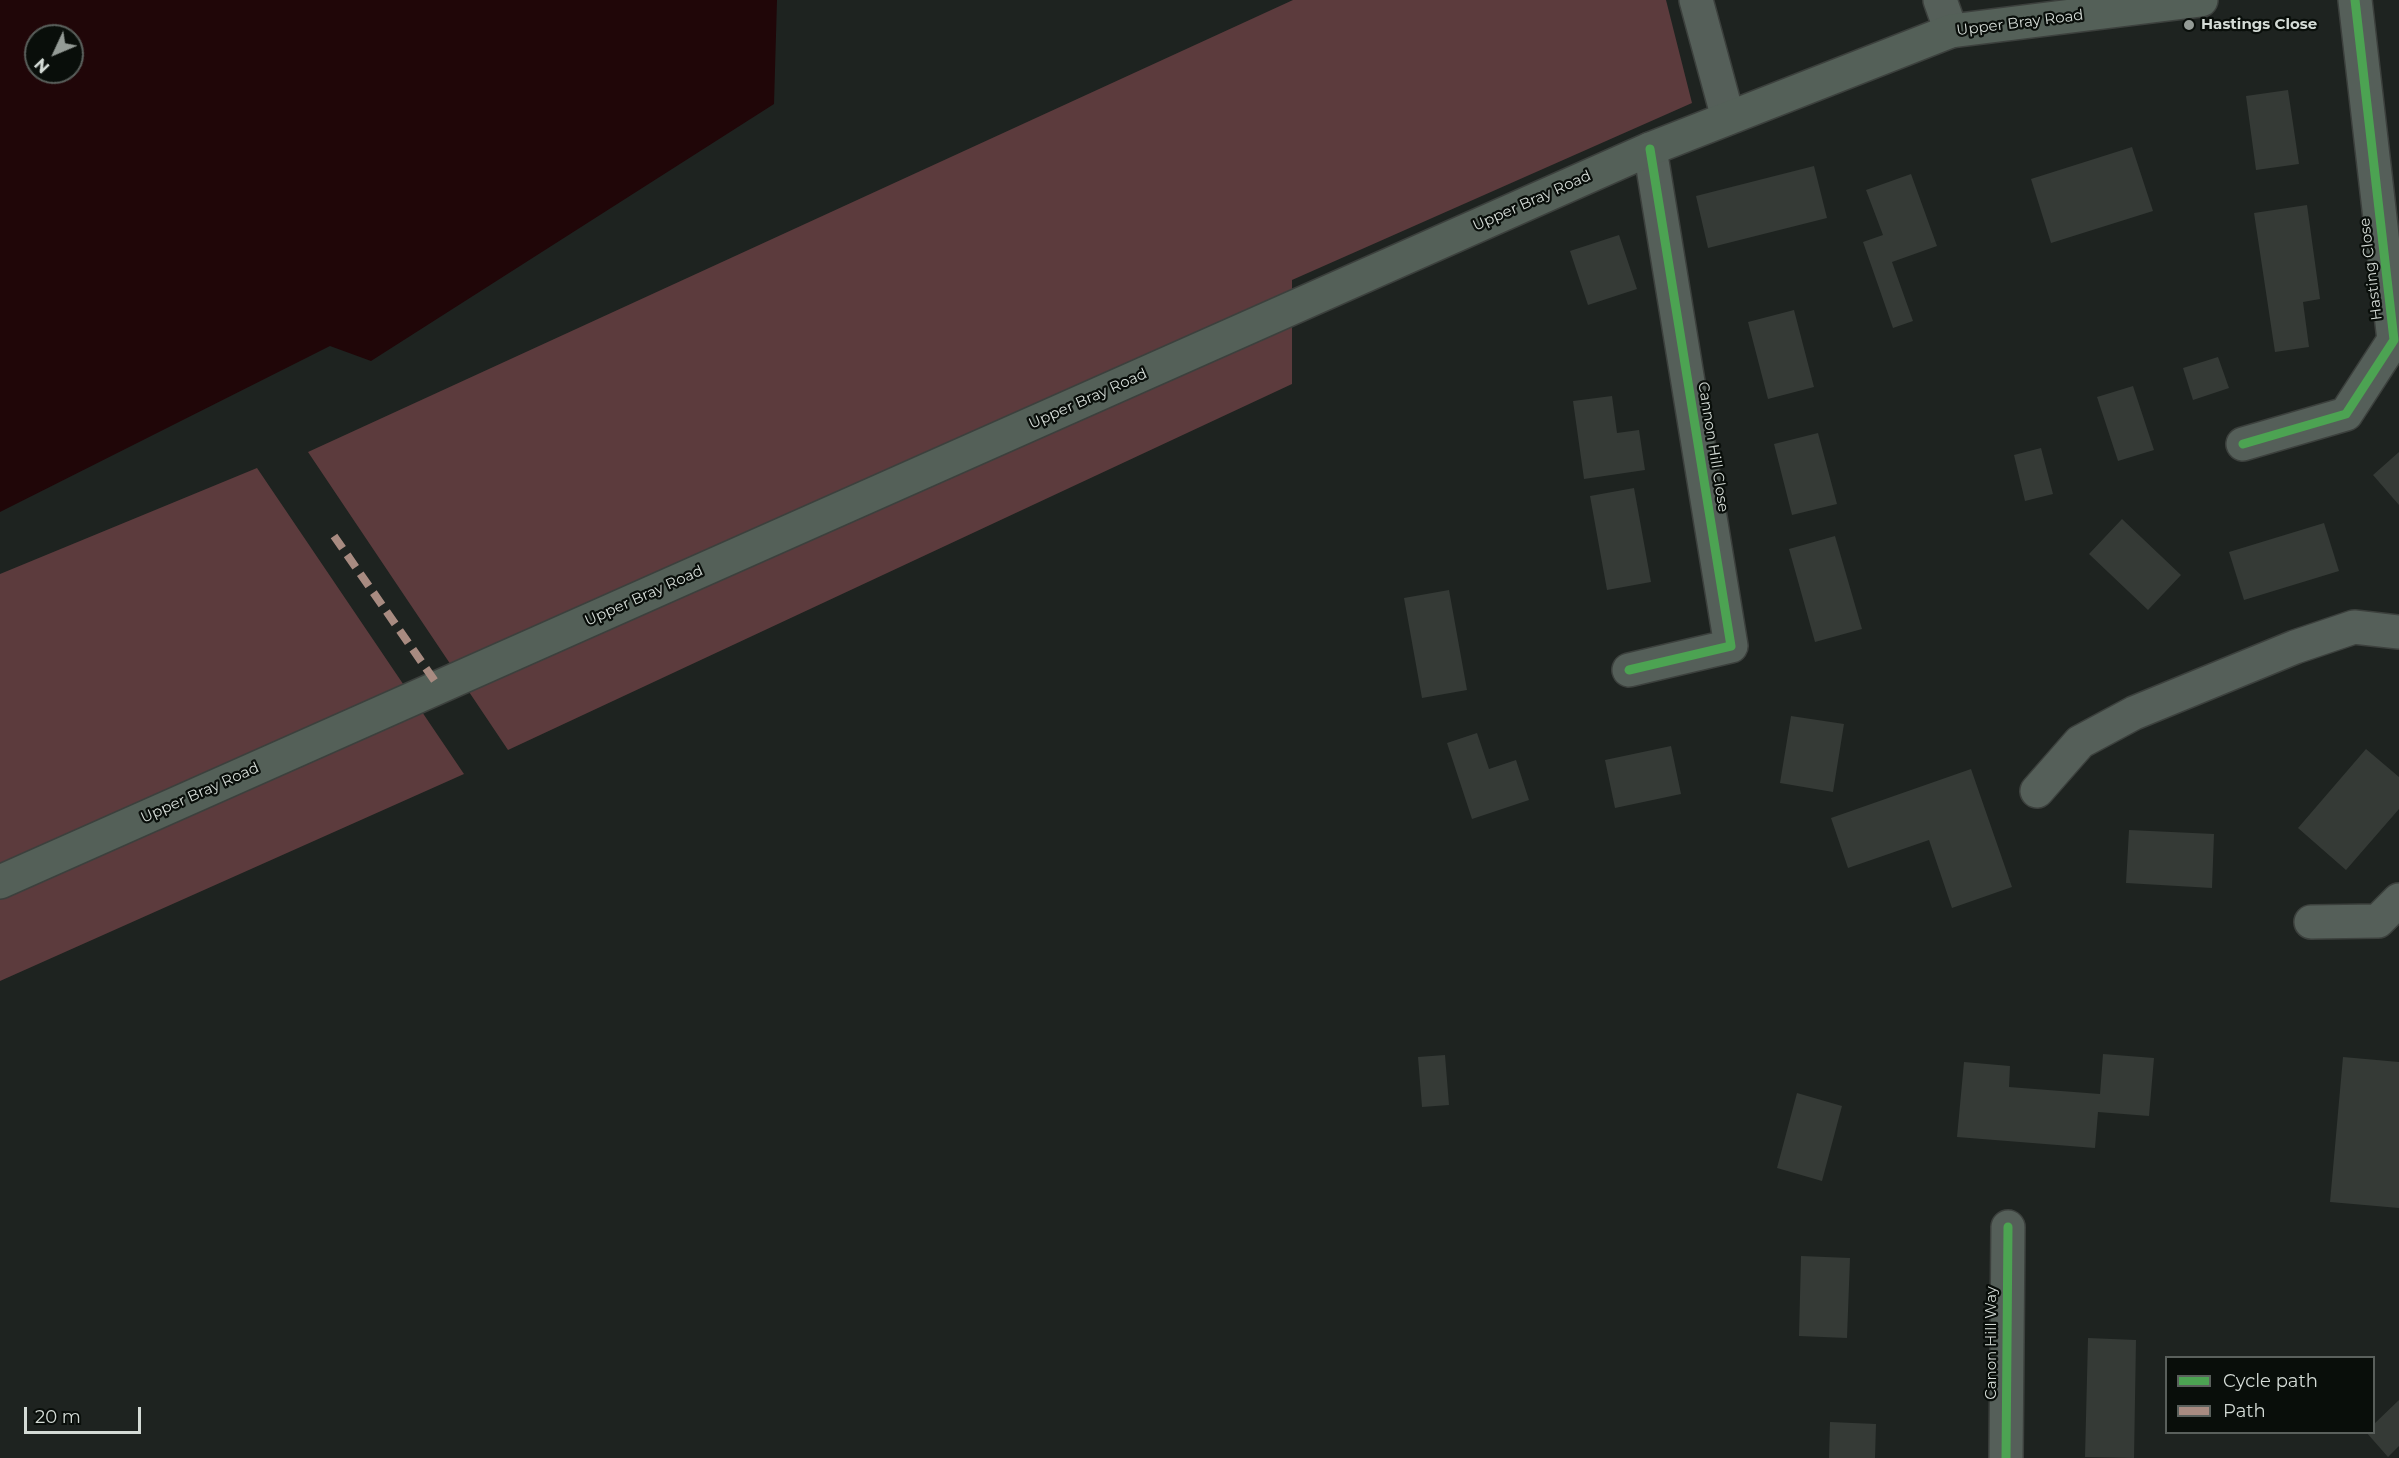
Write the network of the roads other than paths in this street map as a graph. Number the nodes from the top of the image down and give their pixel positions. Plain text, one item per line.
1 (1696, 0) edge
2 (1940, 0) edge
3 (2201, 0) edge
4 (2355, 0) edge
5 (1951, 31) junction
6 (1728, 118) junction
7 (1650, 149) junction
8 (2243, 444) dead end
9 (2399, 632) edge
10 (1629, 670) dead end
11 (2037, 791) dead end
12 (0, 882) edge
13 (2399, 900) edge
14 (2311, 922) dead end
15 (2008, 1227) dead end
16 (2006, 1458) edge

1 - 6 street
2 - 5 street
3 - 5 main road, Upper Bray Road
4 - 8 street, Hasting Close
5 - 6 main road, Upper Bray Road
6 - 7 main road, Upper Bray Road
7 - 10 street, Cannon Hill Close
7 - 12 main road, Upper Bray Road
9 - 11 street
13 - 14 street
15 - 16 street, Canon Hill Way

